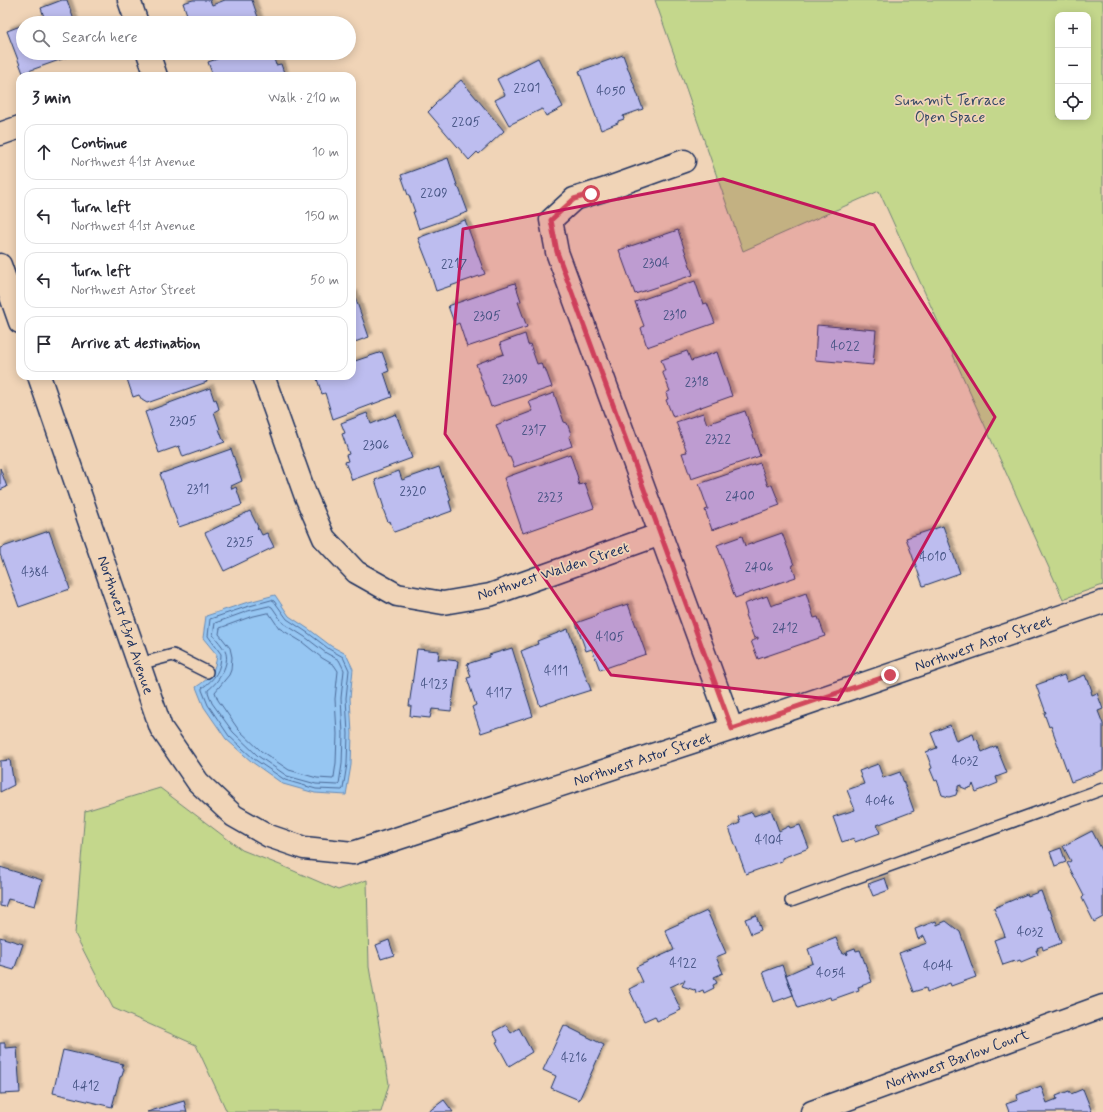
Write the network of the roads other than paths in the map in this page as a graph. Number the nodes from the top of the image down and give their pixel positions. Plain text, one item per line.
1 (129, 0) edge
2 (135, 16) edge
3 (150, 60) edge
4 (155, 72) edge
5 (16, 128) edge
6 (0, 134) edge
7 (684, 161) dead end
8 (0, 265) edge
9 (16, 311) edge
10 (40, 380) edge
11 (264, 380) edge
12 (661, 534) junction
13 (1103, 602) edge
14 (139, 664) junction
15 (207, 672) dead end
16 (732, 729) junction
17 (1103, 789) edge
18 (269, 836) joint
19 (791, 901) dead end
20 (1103, 1006) edge
21 (812, 1112) edge

1 - 2 street
3 - 4 street
5 - 6 street
7 - 12 street
8 - 9 street
10 - 14 street, Northwest 43rd Avenue
11 - 12 street, Northwest Walden Street
12 - 16 street
13 - 16 street, Northwest Astor Street
14 - 15 lane
14 - 18 street, Northwest 43rd Avenue
16 - 18 street, Northwest Astor Street
17 - 19 lane
20 - 21 street, Northwest Barlow Court

